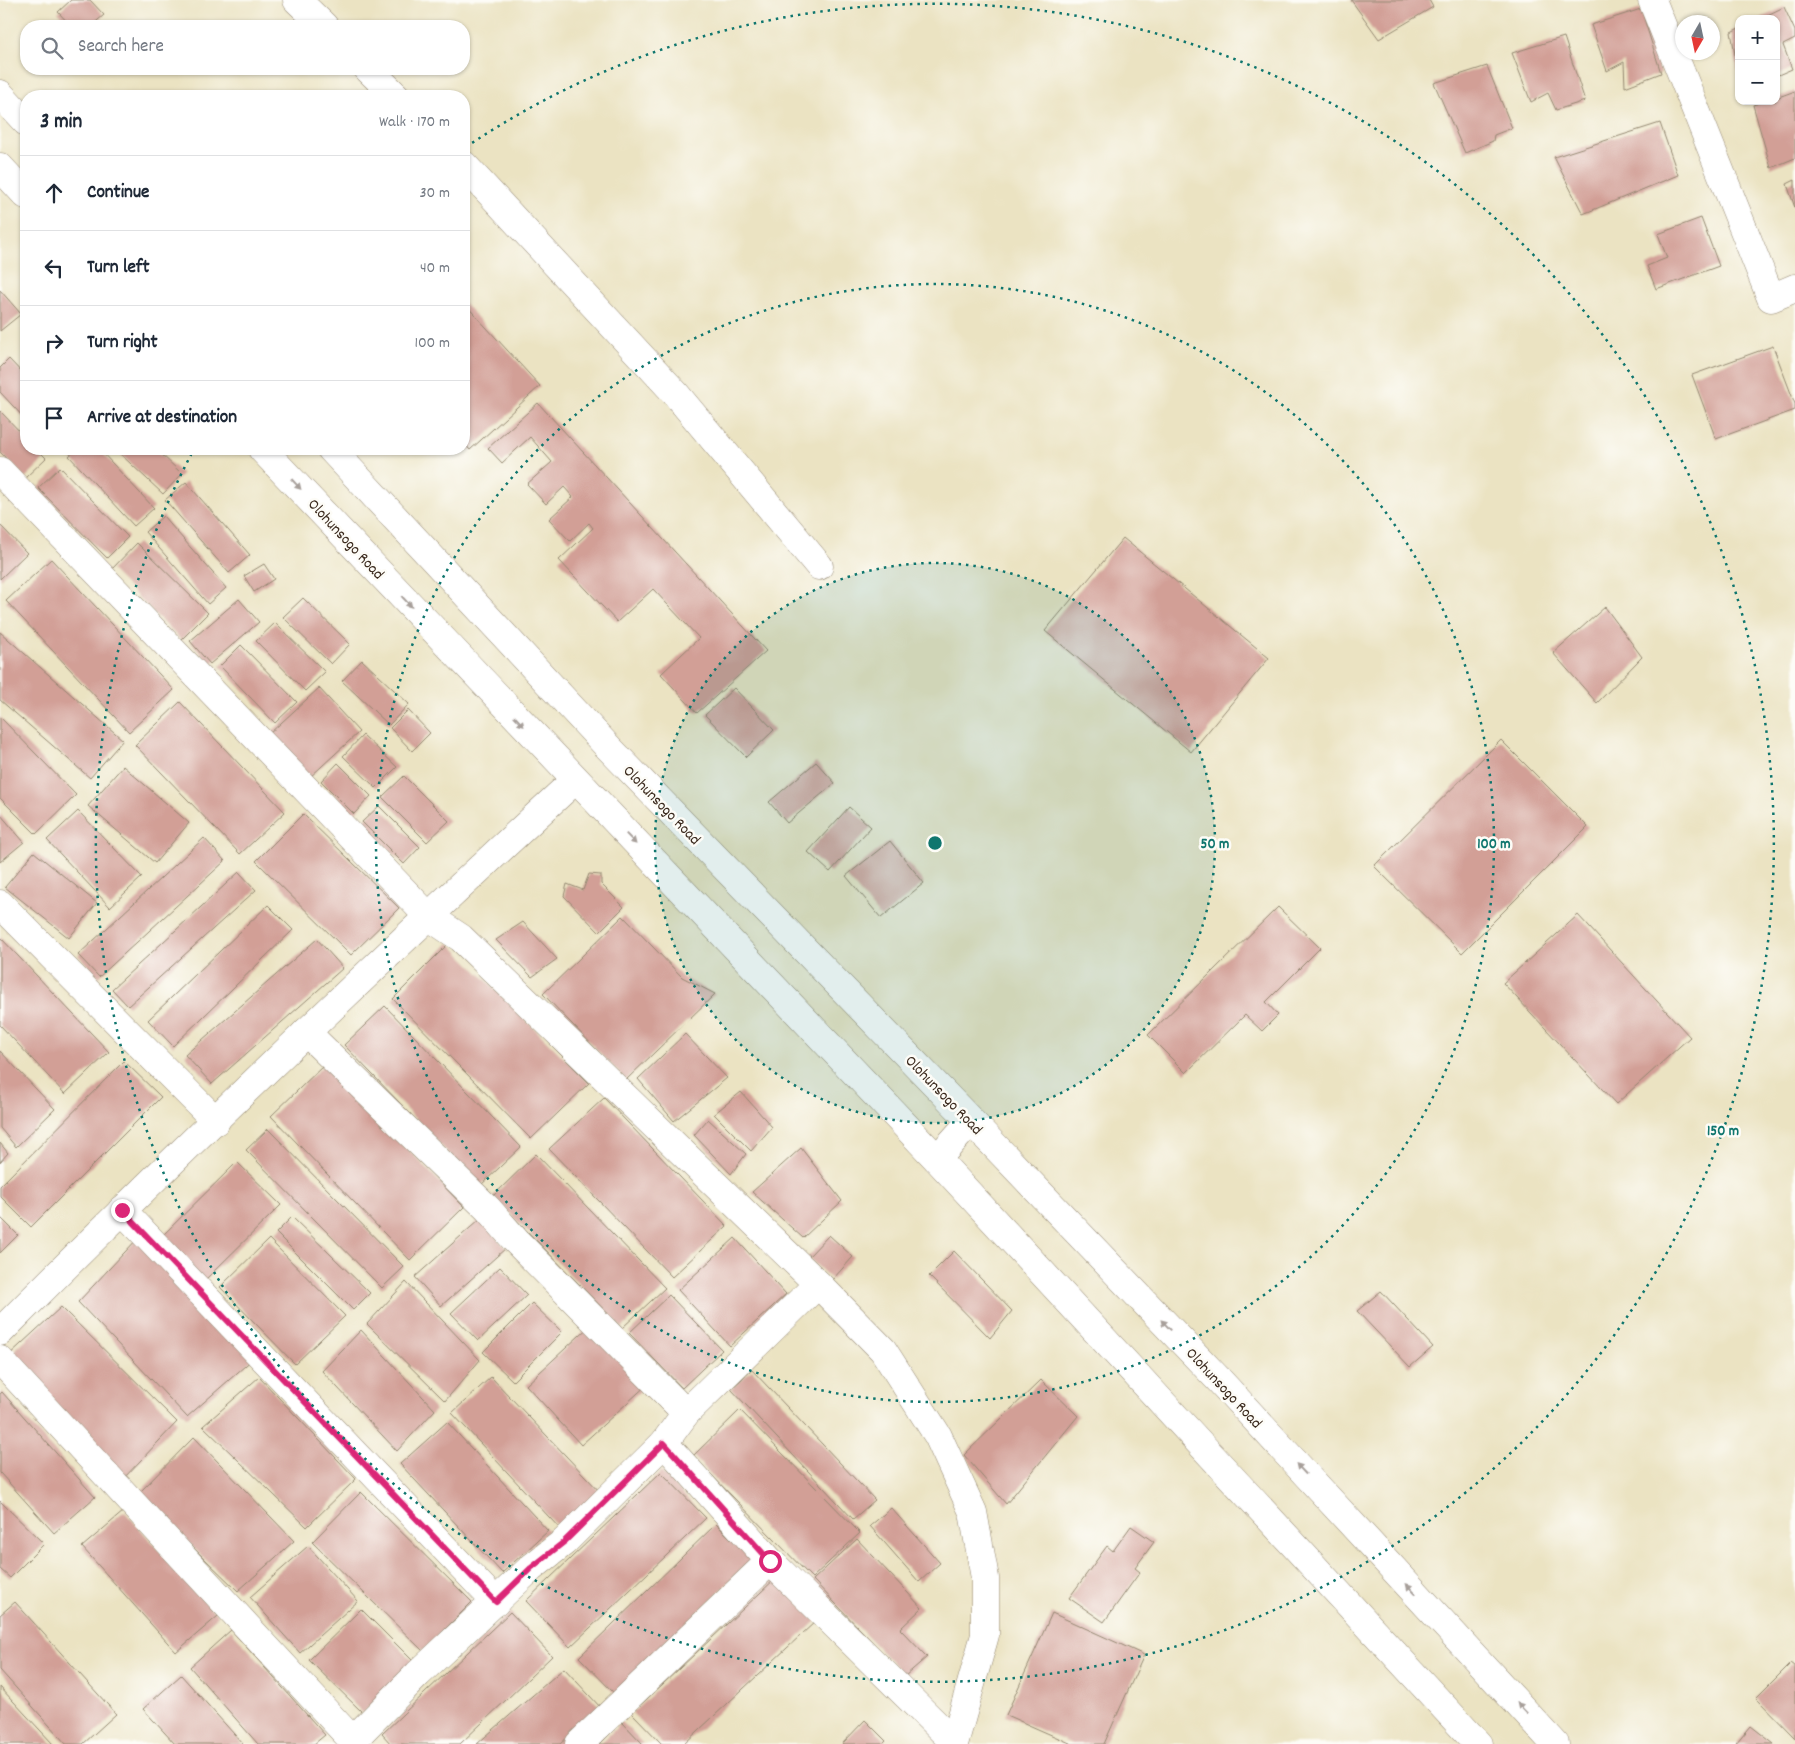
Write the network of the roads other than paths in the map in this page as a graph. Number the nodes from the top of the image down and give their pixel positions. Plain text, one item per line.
1 (297, 0) edge
2 (1652, 0) edge
3 (318, 20) edge
4 (374, 75) edge
5 (390, 90) edge
6 (0, 94) edge
7 (20, 116) edge
8 (0, 167) edge
9 (470, 172) edge
10 (20, 189) edge
11 (1795, 288) edge
12 (268, 455) edge
13 (337, 455) edge
14 (0, 471) edge
15 (819, 566) dead end
16 (575, 780) junction
17 (0, 904) edge
18 (428, 916) junction
19 (306, 1032) junction
20 (216, 1121) junction
21 (971, 1121) junction
22 (937, 1159) junction
23 (122, 1210) junction
24 (818, 1284) junction
25 (0, 1332) edge
26 (0, 1360) edge
27 (686, 1412) junction
28 (664, 1443) junction
29 (770, 1561) junction
30 (496, 1602) junction
31 (354, 1742) edge
32 (954, 1743) edge
33 (579, 1744) edge
34 (1478, 1744) edge
35 (1555, 1744) edge

1 - 3 main road
2 - 11 main road
4 - 5 main road
6 - 7 main road
8 - 10 main road
9 - 15 main road
12 -> 16 main road, Olohunsogo Road
13 - 21 main road, Olohunsogo Road
14 - 18 main road
16 - 18 main road
16 -> 22 main road, Olohunsogo Road
17 - 20 main road
18 - 19 main road
18 - 24 main road
19 - 20 main road
19 - 27 main road
20 - 23 main road
21 - 22 main road
35 -> 21 main road, Olohunsogo Road
22 - 34 main road, Olohunsogo Road
23 - 25 main road
23 - 30 main road
24 - 27 main road
24 - 32 main road
26 - 31 main road
27 - 28 main road
28 - 29 main road
28 - 30 main road
29 - 32 main road
29 - 33 main road
30 - 31 main road

